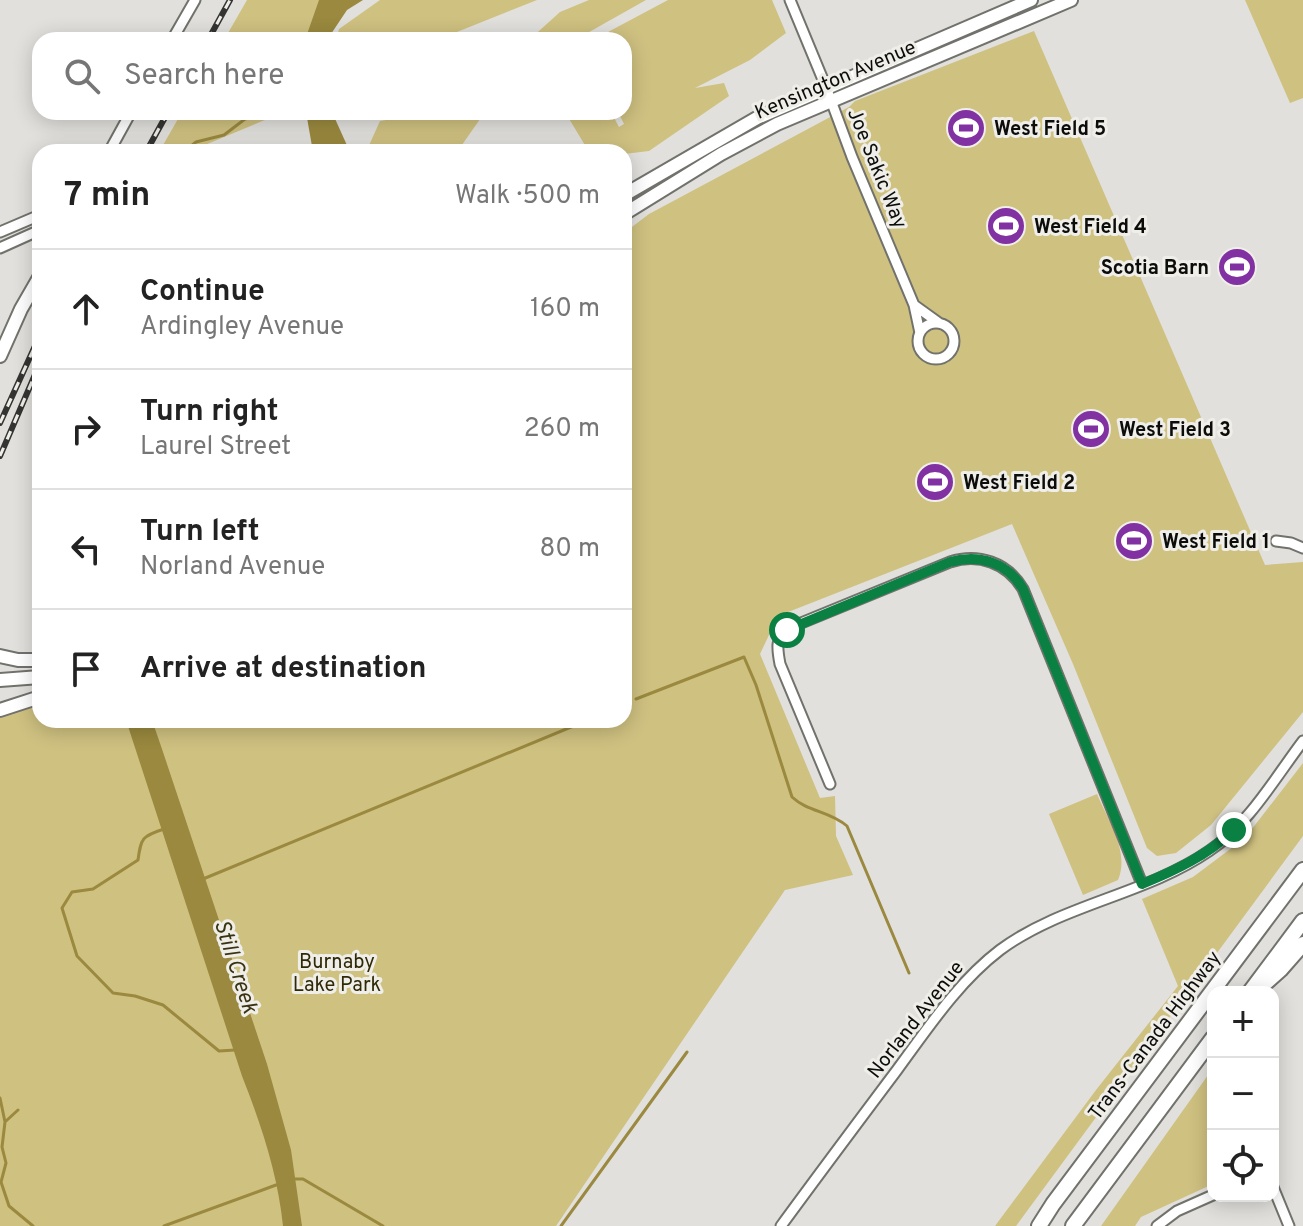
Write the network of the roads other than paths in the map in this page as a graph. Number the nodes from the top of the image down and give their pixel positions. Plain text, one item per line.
1 (195, 0) edge
2 (790, 0) edge
3 (1031, 0) edge
4 (1071, 0) edge
5 (177, 32) edge
6 (826, 87) junction
7 (831, 101) junction
8 (127, 120) edge
9 (113, 144) edge
10 (632, 190) edge
11 (632, 209) edge
12 (32, 218) edge
13 (0, 232) edge
14 (32, 234) edge
15 (0, 248) edge
16 (32, 290) edge
17 (914, 305) junction
18 (939, 323) junction
19 (920, 333) junction
20 (0, 356) edge
21 (1276, 541) dead end
22 (1303, 548) edge
23 (0, 656) edge
24 (32, 660) edge
25 (32, 678) edge
26 (0, 680) edge
27 (32, 700) edge
28 (0, 710) edge
29 (1303, 741) edge
30 (830, 784) dead end
31 (1303, 870) edge
32 (1142, 884) junction
33 (1303, 921) edge
34 (1303, 944) edge
35 (1256, 986) edge
36 (1260, 986) edge
37 (1207, 1046) edge
38 (1207, 1198) edge
39 (1279, 1202) edge
40 (781, 1226) edge
41 (1039, 1226) edge
42 (1073, 1226) edge
43 (1157, 1226) edge
44 (1289, 1226) edge

1 - 5 street
2 - 6 street, Joe Sakic Way
3 - 6 main road, Kensington Avenue
4 - 7 main road, Kensington Avenue
6 - 7 street, Joe Sakic Way
6 - 10 main road, Kensington Avenue
7 - 11 main road, Kensington Avenue
7 - 17 street, Joe Sakic Way
8 - 9 street
12 - 13 street
14 - 15 street
16 - 20 main road
17 - 18 street
17 - 19 street, Joe Sakic Way
18 - 19 street
18 - 19 street, Joe Sakic Way
21 - 22 street
23 - 24 main road
25 - 26 main road
27 - 28 main road
29 - 32 street, Norland Avenue
30 - 32 street
31 - 41 highway, Trans-Canada Highway
32 - 40 street, Norland Avenue
33 - 35 highway
34 - 36 highway
37 - 42 highway
38 - 43 street
39 - 44 street

